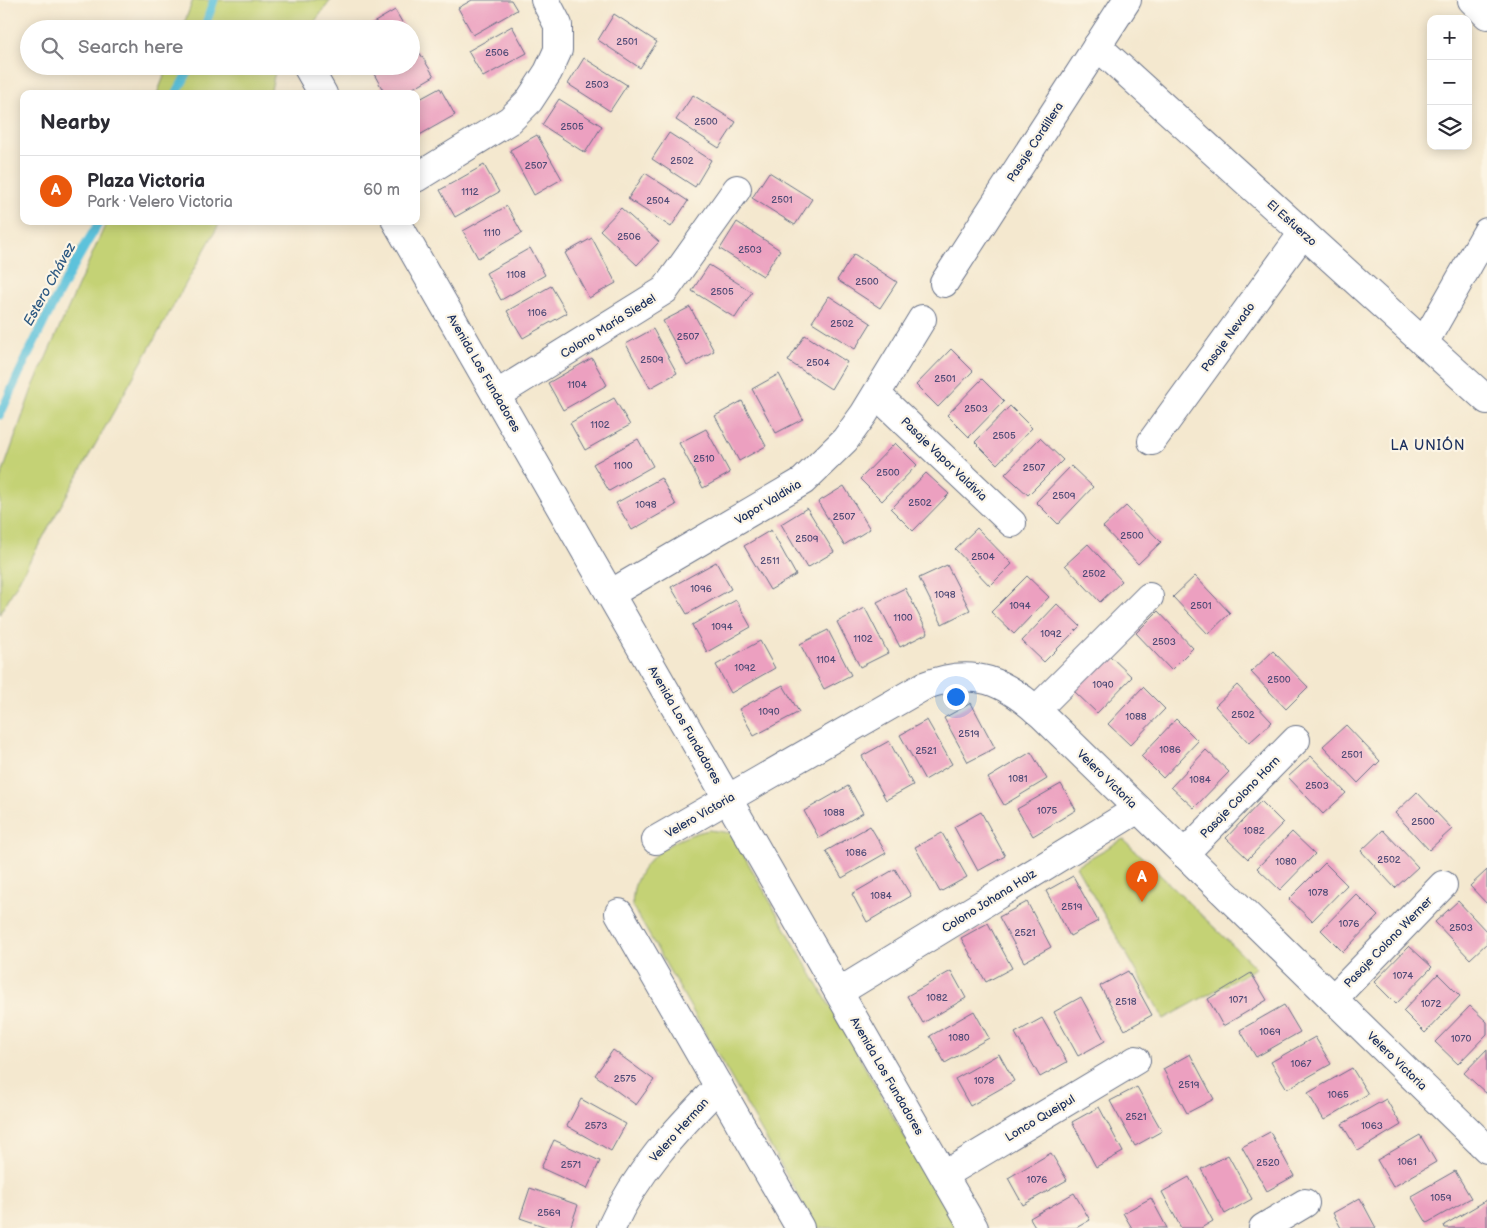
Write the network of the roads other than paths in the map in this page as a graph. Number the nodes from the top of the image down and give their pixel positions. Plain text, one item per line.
1 (545, 0) edge
2 (1127, 0) edge
3 (1472, 0) edge
4 (1487, 14) edge
5 (1097, 46) junction
6 (312, 75) edge
7 (321, 90) edge
8 (420, 176) edge
9 (737, 189) dead end
10 (398, 225) edge
11 (1487, 232) edge
12 (1303, 234) junction
13 (944, 283) dead end
14 (922, 319) dead end
15 (1424, 343) junction
16 (496, 395) junction
17 (877, 395) junction
18 (1487, 400) edge
19 (1152, 441) dead end
20 (1012, 523) dead end
21 (610, 594) junction
22 (1149, 598) dead end
23 (1036, 710) junction
24 (1296, 740) dead end
25 (728, 799) junction
26 (1138, 809) junction
27 (656, 840) dead end
28 (1184, 854) junction
29 (1443, 885) dead end
30 (619, 913) dead end
31 (839, 992) junction
32 (1333, 999) junction
33 (1136, 1060) dead end
34 (719, 1086) junction
35 (1484, 1142) edge
36 (944, 1175) junction
37 (1305, 1203) dead end
38 (612, 1228) edge
39 (800, 1228) edge
40 (974, 1228) edge
41 (1264, 1228) edge

1 - 8 street
2 - 5 street, Pasaje Cordillera
3 - 4 street
5 - 12 street, El Esfuerzo
5 - 13 street, Pasaje Cordillera
6 - 7 street
9 - 16 street, Colono María Siedel
10 - 16 street, Avenida Los Fundadores
11 - 15 street
12 - 15 street, El Esfuerzo
12 - 19 street, Pasaje Nevado
14 - 17 street, Vapor Valdivia
15 - 18 street, El Esfuerzo
16 - 21 street, Avenida Los Fundadores
17 - 20 street, Pasaje Vapor Valdivia
17 - 21 street, Vapor Valdivia
21 - 25 street, Avenida Los Fundadores
22 - 23 street
23 - 25 street, Velero Victoria
23 - 26 street, Velero Victoria
24 - 28 street, Pasaje Colono Horn
25 - 27 street, Velero Victoria
25 - 31 street, Avenida Los Fundadores
26 - 28 street, Velero Victoria
26 - 31 street, Colono Johana Holz
28 - 32 street, Velero Victoria
29 - 32 street, Pasaje Colono Werner
30 - 34 street
31 - 36 street, Avenida Los Fundadores
32 - 35 street, Velero Victoria
33 - 36 street, Lonco Queipul
34 - 38 street, Velero Herman
34 - 39 street
36 - 40 street, Avenida Los Fundadores
37 - 41 street

